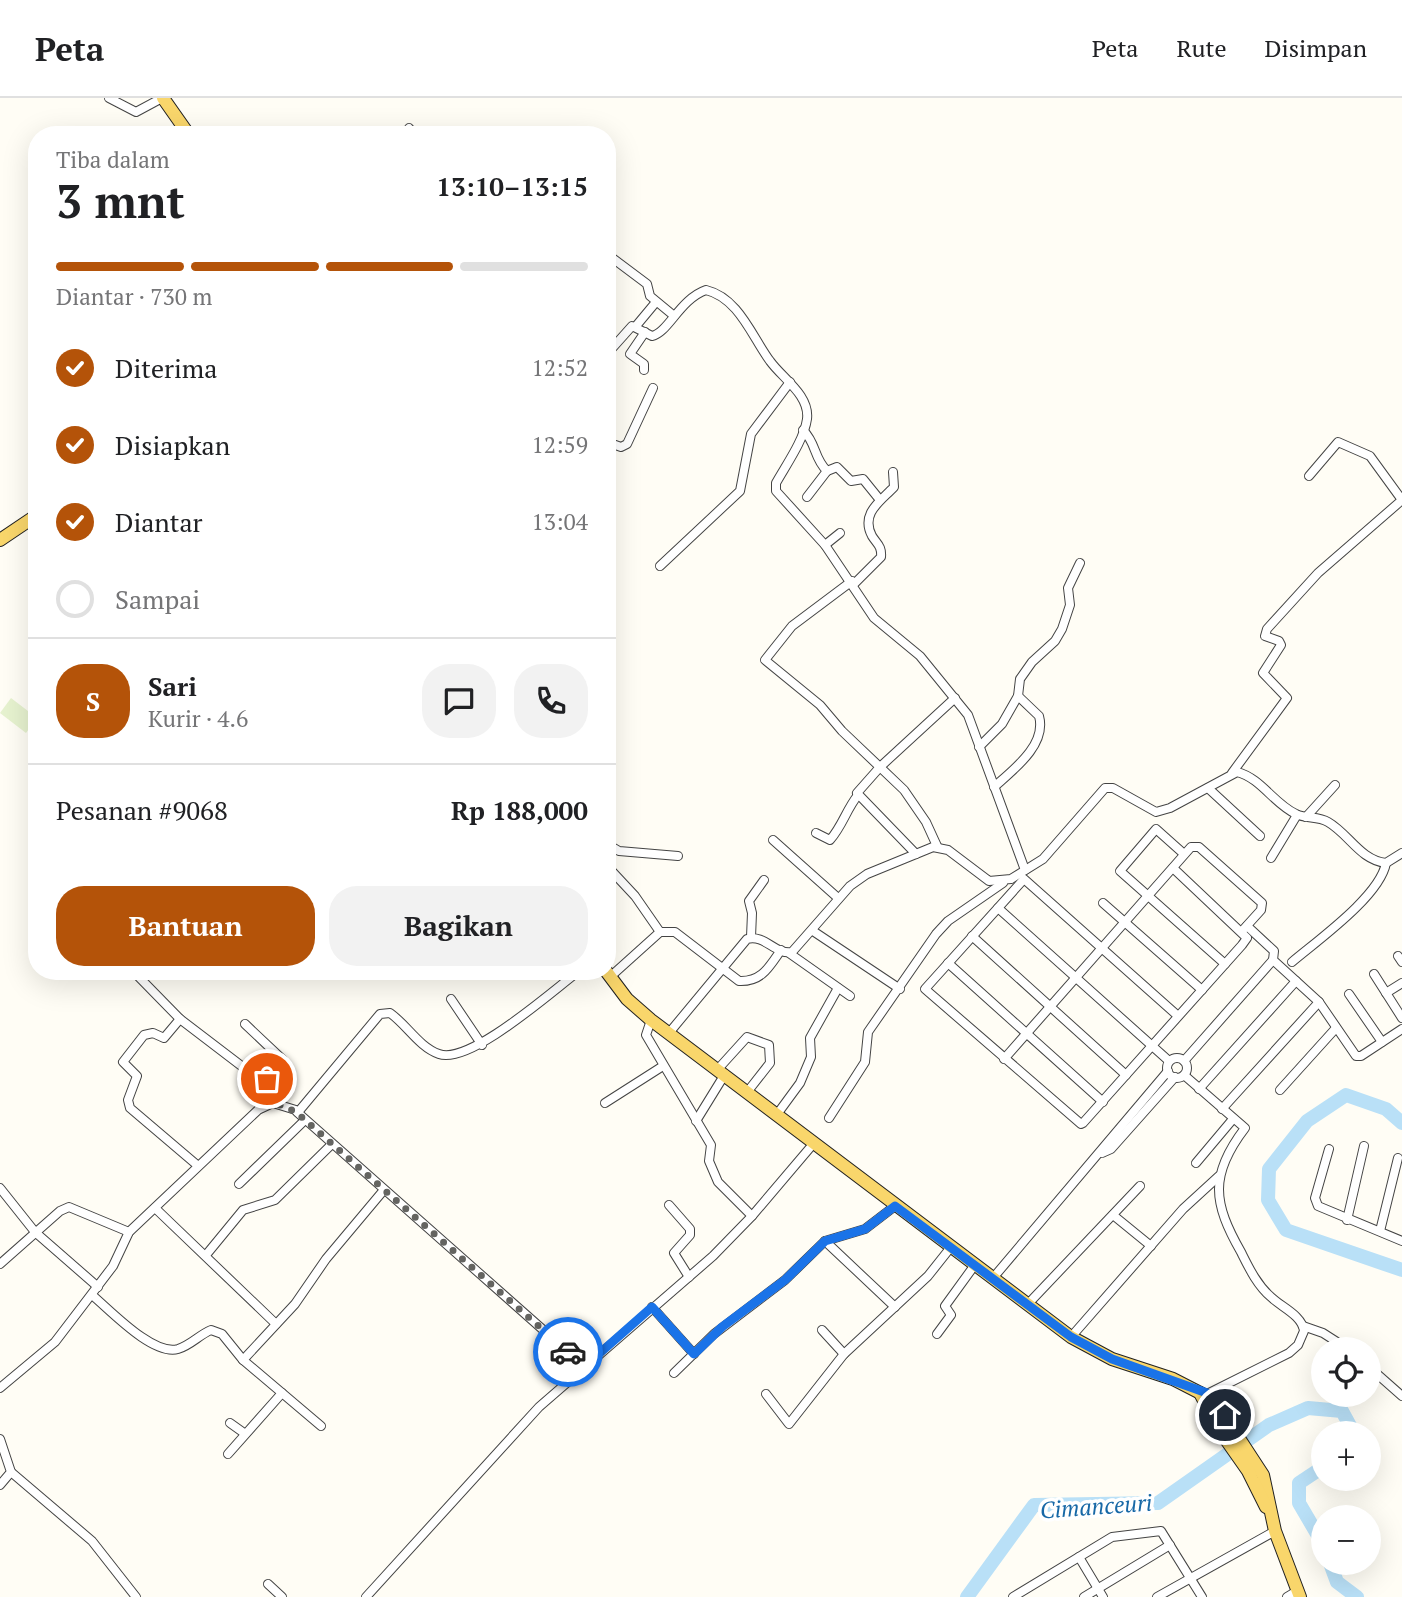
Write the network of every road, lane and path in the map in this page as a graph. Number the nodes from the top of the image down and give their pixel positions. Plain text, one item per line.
1 (109, 98) edge
2 (163, 98) edge
3 (183, 126) edge
4 (616, 261) edge
5 (656, 302) junction
6 (673, 315) junction
7 (636, 326) junction
8 (645, 332) junction
9 (616, 343) edge
10 (644, 370) dead end
11 (790, 382) junction
12 (653, 388) dead end
13 (803, 430) junction
14 (616, 445) edge
15 (827, 471) junction
16 (894, 472) dead end
17 (1309, 476) dead end
18 (807, 498) dead end
19 (880, 500) junction
20 (1401, 502) edge
21 (28, 520) edge
22 (840, 533) dead end
23 (0, 540) edge
24 (825, 545) junction
25 (1080, 563) dead end
26 (660, 566) dead end
27 (853, 583) junction
28 (1018, 696) junction
29 (955, 698) junction
30 (979, 747) junction
31 (880, 767) junction
32 (1231, 773) junction
33 (1335, 785) dead end
34 (995, 787) junction
35 (1208, 788) junction
36 (858, 795) junction
37 (1301, 816) junction
38 (816, 832) dead end
39 (1260, 836) dead end
40 (773, 840) dead end
41 (937, 846) junction
42 (616, 849) edge
43 (916, 853) junction
44 (1402, 853) edge
45 (1184, 854) junction
46 (678, 856) dead end
47 (1271, 858) dead end
48 (1386, 863) junction
49 (1173, 868) junction
50 (1025, 870) junction
51 (616, 875) edge
52 (764, 880) dead end
53 (1005, 881) junction
54 (1148, 895) junction
55 (838, 898) junction
56 (1103, 903) dead end
57 (998, 908) junction
58 (1125, 922) junction
59 (1245, 929) junction
60 (813, 931) junction
61 (660, 932) junction
62 (972, 936) junction
63 (751, 937) junction
64 (1102, 948) junction
65 (785, 952) junction
66 (1273, 960) junction
67 (1292, 962) dead end
68 (948, 963) junction
69 (1226, 964) junction
70 (724, 967) junction
71 (616, 968) edge
72 (1374, 974) dead end
73 (1076, 978) junction
74 (142, 980) edge
75 (567, 980) edge
76 (613, 980) edge
77 (1296, 981) junction
78 (1402, 983) edge
79 (838, 988) junction
80 (900, 989) junction
81 (1202, 990) junction
82 (1386, 993) junction
83 (1349, 994) dead end
84 (849, 996) dead end
85 (451, 999) dead end
86 (1319, 1002) junction
87 (1051, 1006) junction
88 (1178, 1016) junction
89 (1402, 1018) edge
90 (180, 1019) junction
91 (651, 1020) junction
92 (245, 1024) dead end
93 (1336, 1028) junction
94 (1402, 1029) edge
95 (669, 1032) junction
96 (1027, 1033) junction
97 (1382, 1042) junction
98 (482, 1045) junction
99 (1152, 1046) junction
100 (1004, 1059) junction
101 (1170, 1061) junction
102 (1184, 1061) junction
103 (663, 1066) junction
104 (721, 1071) junction
105 (1126, 1075) junction
106 (1175, 1075) junction
107 (260, 1084) junction
108 (1199, 1089) junction
109 (1280, 1090) dead end
110 (748, 1091) junction
111 (1102, 1102) junction
112 (604, 1103) dead end
113 (278, 1104) junction
114 (1222, 1109) junction
115 (296, 1112) junction
116 (778, 1113) junction
117 (829, 1118) dead end
118 (1233, 1119) junction
119 (305, 1120) junction
120 (696, 1121) junction
121 (814, 1143) junction
122 (331, 1145) junction
123 (1364, 1146) dead end
124 (1329, 1149) dead end
125 (1398, 1158) dead end
126 (1196, 1163) dead end
127 (197, 1166) junction
128 (1219, 1175) junction
129 (239, 1184) dead end
130 (1140, 1185) dead end
131 (0, 1188) edge
132 (383, 1191) junction
133 (669, 1205) dead end
134 (895, 1206) junction
135 (155, 1208) junction
136 (1113, 1215) junction
137 (752, 1216) junction
138 (1348, 1220) junction
139 (129, 1231) junction
140 (1381, 1231) junction
141 (35, 1232) junction
142 (825, 1241) junction
143 (1402, 1241) edge
144 (951, 1247) junction
145 (1151, 1247) junction
146 (206, 1255) junction
147 (0, 1264) edge
148 (974, 1266) junction
149 (689, 1277) junction
150 (993, 1278) junction
151 (95, 1291) junction
152 (1027, 1306) junction
153 (652, 1307) junction
154 (895, 1307) junction
155 (276, 1324) junction
156 (1303, 1326) junction
157 (822, 1330) dead end
158 (937, 1334) dead end
159 (1071, 1337) junction
160 (1329, 1337) edge
161 (694, 1354) junction
162 (844, 1354) junction
163 (243, 1360) junction
164 (584, 1367) junction
165 (674, 1373) dead end
166 (1381, 1377) edge
167 (0, 1388) edge
168 (282, 1393) junction
169 (1202, 1393) junction
170 (766, 1394) dead end
171 (1402, 1396) edge
172 (230, 1423) dead end
173 (321, 1426) dead end
174 (244, 1433) junction
175 (0, 1439) edge
176 (228, 1454) dead end
177 (10, 1472) junction
178 (0, 1485) edge
179 (1275, 1531) junction
180 (1170, 1545) junction
181 (1079, 1557) junction
182 (1190, 1578) junction
183 (268, 1584) dead end
184 (1098, 1589) junction
185 (1295, 1595) edge
186 (136, 1597) edge
187 (282, 1597) edge
188 (366, 1597) edge
189 (1013, 1597) edge
190 (1084, 1597) edge
191 (1102, 1597) edge
192 (1157, 1597) edge
193 (1202, 1597) edge

1 - 2 street
2 - 3 main road
4 - 5 street
5 - 6 street
5 - 7 street
6 - 8 street
6 - 11 street
7 - 8 street
7 - 9 street
8 - 10 street
11 - 13 street
11 - 26 street
12 - 14 street
13 - 15 street
13 - 24 street
15 - 18 street
15 - 19 street
16 - 19 street
17 - 20 street
19 - 27 street
20 - 32 street
21 - 23 main road
22 - 24 street
24 - 27 street
25 - 28 street
27 - 29 street
27 - 31 street
28 - 30 street
28 - 34 street
29 - 30 street
29 - 31 street
30 - 34 street
31 - 36 street
31 - 41 street
32 - 35 street
32 - 37 street
33 - 37 street
34 - 50 street
35 - 39 street
35 - 50 street
36 - 38 street
36 - 43 street
37 - 47 street
37 - 48 street
40 - 55 street
41 - 43 street
41 - 53 street
42 - 46 street
43 - 55 street
44 - 48 street
45 - 49 street
45 - 54 street
45 - 59 street
48 - 67 street
49 - 54 street
49 - 59 street
50 - 53 street
51 - 61 street
52 - 63 street
53 - 80 street
54 - 58 street
54 - 69 street
55 - 60 street
56 - 58 street
57 - 62 street
57 - 64 street
57 - 73 street
58 - 64 street
58 - 81 street
59 - 66 street
59 - 69 street
60 - 65 street
60 - 80 street
61 - 70 street
61 - 71 street
62 - 68 street
62 - 87 street
63 - 65 street
63 - 70 street
64 - 73 street
64 - 88 street
65 - 70 street
65 - 79 street
66 - 77 street
66 - 102 street
68 - 96 street
68 - 100 street
69 - 81 street
70 - 95 street
72 - 82 street
73 - 87 street
73 - 99 street
74 - 90 street
75 - 98 street
76 - 91 main road
77 - 86 street
77 - 108 street
78 - 82 street
79 - 84 street
79 - 116 street
80 - 117 street
81 - 88 street
82 - 89 street
83 - 97 street
85 - 98 street
86 - 93 street
86 - 114 street
87 - 96 street
87 - 105 street
88 - 99 street
90 - 107 street
90 - 127 street
91 - 95 main road
91 - 103 street
92 - 107 street
93 - 97 street
93 - 109 street
94 - 97 street
95 - 104 main road
96 - 100 street
96 - 111 street
98 - 115 street
99 - 101 street
99 - 105 street
100 - 111 street
101 - 102 street
101 - 106 street
102 - 106 street
103 - 112 street
103 - 120 street
104 - 110 main road
104 - 110 street
104 - 120 street
105 - 111 street
106 - 108 street
106 - 150 street
107 - 113 street
108 - 114 street
110 - 116 main road
113 - 115 street
113 - 127 street
114 - 118 street
115 - 119 street
116 - 121 main road
118 - 126 street
118 - 128 street
119 - 122 street
119 - 129 street
120 - 137 street
121 - 134 main road
121 - 137 street
122 - 132 street
122 - 146 street
123 - 138 street
124 - 138 street
125 - 140 street
127 - 135 street
128 - 145 street
128 - 156 street
130 - 136 street
131 - 141 street
132 - 155 street
132 - 164 street
133 - 149 street
134 - 142 street
134 - 144 main road
135 - 139 street
135 - 146 street
136 - 145 street
136 - 152 street
137 - 149 street
138 - 140 street
139 - 141 street
139 - 151 street
140 - 143 street
141 - 147 street
141 - 151 street
142 - 154 street
142 - 161 street
144 - 148 main road
144 - 154 street
145 - 159 street
146 - 155 street
148 - 150 main road
148 - 158 street
149 - 153 street
150 - 152 main road
151 - 163 street
151 - 167 street
152 - 159 main road
153 - 161 street
153 - 164 street
154 - 162 street
155 - 163 street
156 - 160 street
156 - 169 street
157 - 162 street
159 - 169 main road
161 - 165 street
162 - 170 street
163 - 168 street
164 - 188 street
166 - 171 street
168 - 173 street
168 - 174 street
169 - 179 main road
172 - 174 street
174 - 176 street
175 - 177 street
177 - 178 street
177 - 186 street
179 - 182 street
179 - 185 main road
180 - 181 street
180 - 182 street
180 - 184 street
181 - 184 street
181 - 189 street
182 - 192 street
182 - 193 street
183 - 187 street
184 - 190 street
184 - 191 street

